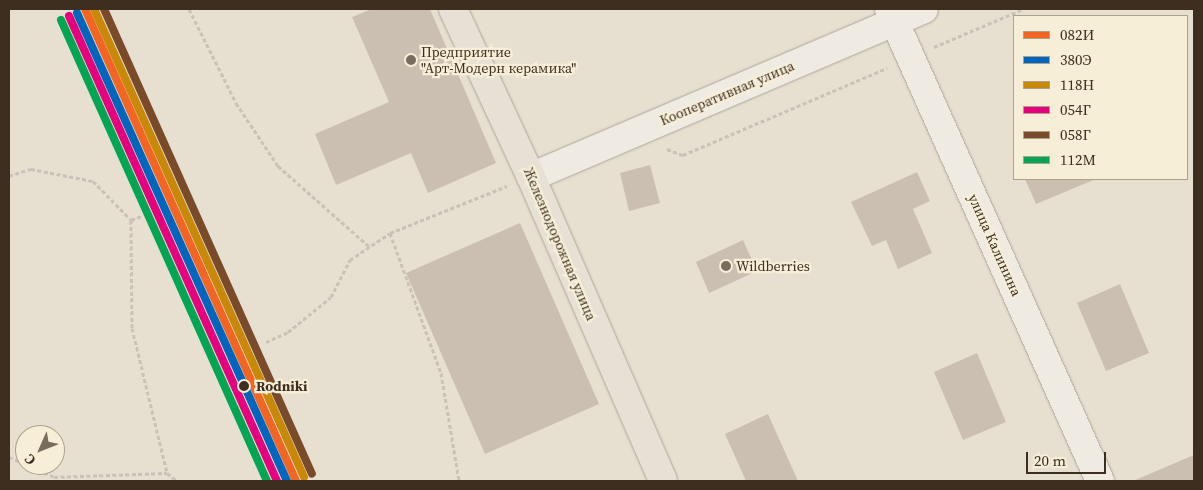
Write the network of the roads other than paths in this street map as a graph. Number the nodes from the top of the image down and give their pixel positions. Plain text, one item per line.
1 (453, 9) edge
2 (924, 9) edge
3 (892, 15) edge
4 (531, 177) junction
5 (664, 481) edge
6 (1100, 481) edge

1 - 4 main road, Железнодорожная улица
2 - 3 street, Кооперативная улица
3 - 4 street, Кооперативная улица
3 - 6 street, улица Калинина
4 - 5 main road, Железнодорожная улица

